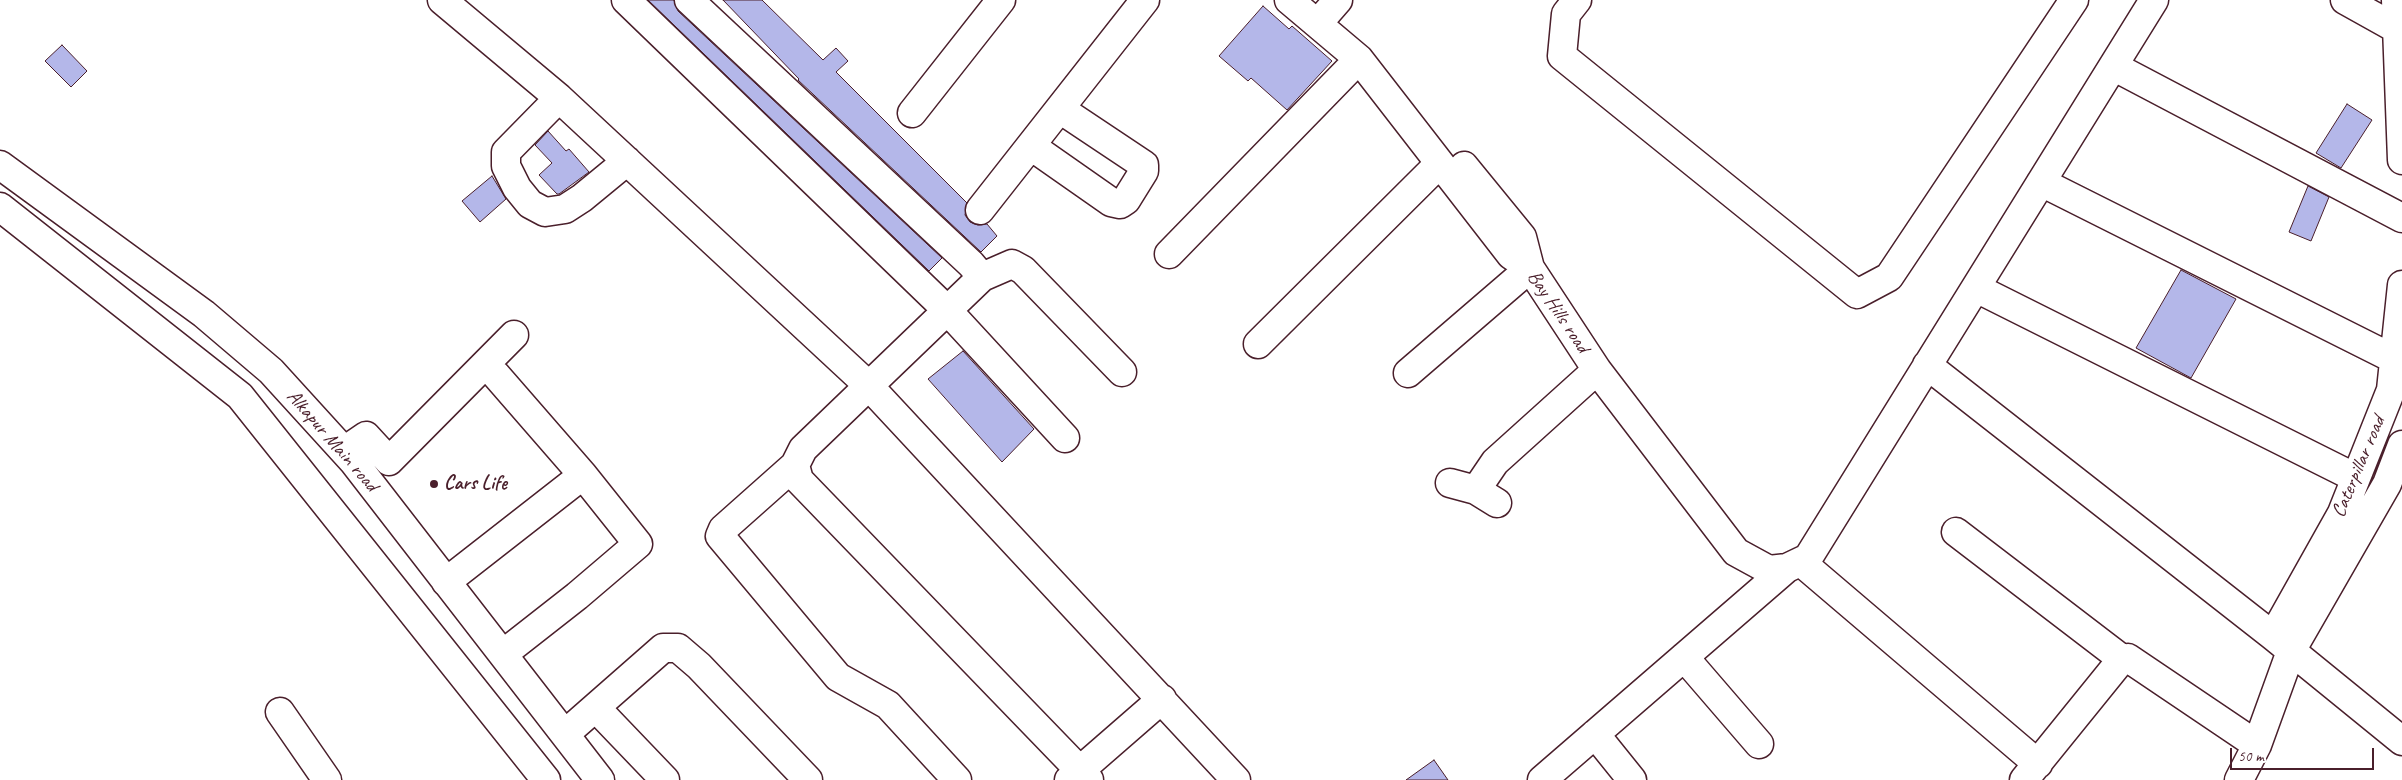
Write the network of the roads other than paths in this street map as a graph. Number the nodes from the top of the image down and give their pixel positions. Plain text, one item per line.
1 (442, 0) edge
2 (626, 0) edge
3 (688, 0) edge
4 (1001, 0) edge
5 (1145, 0) edge
6 (1289, 0) edge
7 (1577, 0) edge
8 (2074, 0) edge
9 (2154, 0) edge
10 (2345, 0) edge
11 (2396, 0) edge
12 (1326, 8) edge
13 (2397, 29) junction
14 (1359, 59) junction
15 (2113, 66) junction
16 (560, 98) junction
17 (1060, 109) junction
18 (912, 112) dead end
19 (1031, 146) junction
20 (2402, 160) edge
21 (627, 161) junction
22 (1439, 164) junction
23 (0, 165) edge
24 (2041, 182) junction
25 (0, 207) edge
26 (980, 210) dead end
27 (2402, 218) edge
28 (1169, 254) dead end
29 (1530, 268) junction
30 (982, 278) junction
31 (2402, 285) edge
32 (1976, 288) junction
33 (947, 310) junction
34 (514, 335) dead end
35 (1258, 344) dead end
36 (252, 355) junction
37 (2394, 359) junction
38 (1927, 364) junction
39 (1597, 370) junction
40 (1122, 372) dead end
41 (1408, 373) dead end
42 (496, 375) dead end
43 (228, 386) junction
44 (868, 386) junction
45 (1065, 438) dead end
46 (2402, 445) edge
47 (344, 451) junction
48 (795, 465) junction
49 (583, 475) junction
50 (2356, 478) junction
51 (1450, 483) dead end
52 (1956, 532) dead end
53 (1794, 565) junction
54 (446, 582) junction
55 (2282, 643) junction
56 (502, 654) junction
57 (1684, 657) junction
58 (2122, 659) junction
59 (1162, 699) junction
60 (597, 708) junction
61 (280, 712) dead end
62 (565, 734) junction
63 (1595, 734) junction
64 (2402, 742) edge
65 (1759, 744) dead end
66 (2257, 745) junction
67 (2031, 772) edge
68 (1079, 777) edge
69 (2246, 777) edge
70 (328, 780) edge
71 (546, 780) edge
72 (600, 780) edge
73 (665, 780) edge
74 (808, 780) edge
75 (957, 780) edge
76 (1236, 780) edge
77 (1542, 780) edge
78 (1632, 780) edge

1 - 16 street
2 - 33 street
3 - 30 street
4 - 18 street
5 - 17 street
6 - 12 street, Bay Hills road
7 - 8 street
9 - 15 street
10 - 13 street
11 - 13 street
12 - 14 street, Bay Hills road
12 - 29 street
13 - 20 street
14 - 22 street, Bay Hills road
14 - 28 street
15 - 24 street
15 - 27 street
16 - 21 street
16 - 21 street
17 - 19 street
17 - 19 street
19 - 26 street
21 - 44 street
22 - 29 street, Bay Hills road
22 - 35 street
23 - 36 street, Alkapur Main road
24 - 32 street
24 - 37 street
25 - 43 street, Alkapur Main road
29 - 39 street, Bay Hills road
29 - 41 street
30 - 33 street
30 - 40 street
31 - 37 street, Caterpillar road
32 - 38 street
32 - 50 street
33 - 44 street
33 - 45 street
34 - 47 street
36 - 43 street
36 - 47 street, Alkapur Main road
37 - 50 street, Caterpillar road
38 - 53 street
38 - 55 street
39 - 51 street
39 - 53 street, Bay Hills road
42 - 49 street
43 - 71 street, Alkapur Main road
44 - 48 street
44 - 59 street
46 - 55 street, Caterpillar road
47 - 54 street, Alkapur Main road
48 - 68 street
48 - 75 street
49 - 54 street
49 - 56 street
50 - 55 street, Caterpillar road
52 - 58 street
53 - 57 street
53 - 67 street
54 - 56 street, Alkapur Main road
55 - 64 street
55 - 66 street, Caterpillar road
56 - 62 street, Alkapur Main road
57 - 63 street
57 - 65 street
58 - 66 street
58 - 67 street
59 - 68 street
59 - 76 street
60 - 62 street
60 - 73 street
60 - 74 street
61 - 70 street
62 - 72 street, Alkapur Main road
63 - 77 street
63 - 78 street
66 - 69 street, Caterpillar road

